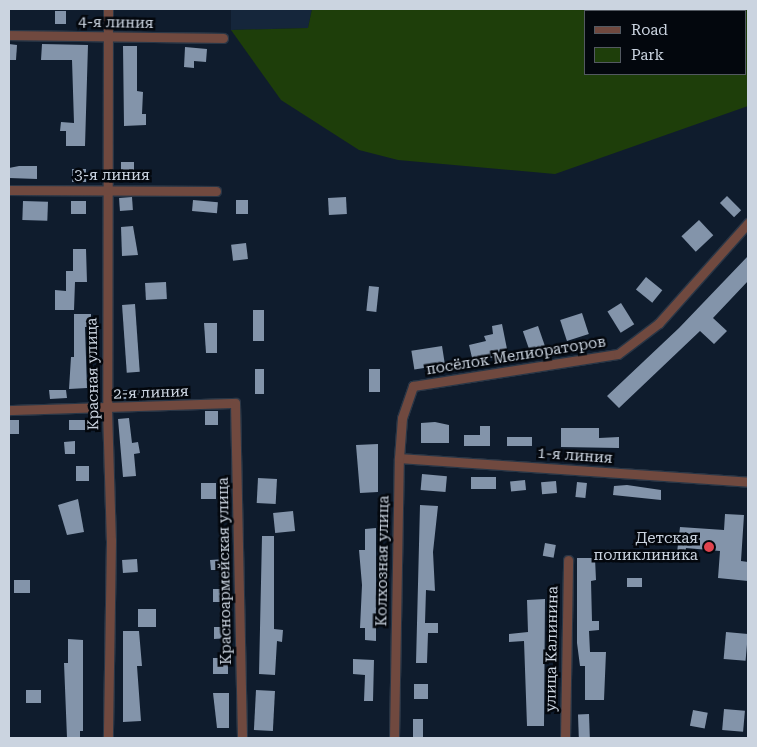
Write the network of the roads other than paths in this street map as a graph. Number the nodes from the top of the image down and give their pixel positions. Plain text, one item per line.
1 (108, 9) edge
2 (9, 35) edge
3 (108, 36) junction
4 (223, 38) dead end
5 (106, 189) junction
6 (9, 190) edge
7 (216, 191) dead end
8 (748, 223) edge
9 (413, 386) joint
10 (234, 403) joint
11 (107, 409) junction
12 (9, 410) edge
13 (399, 458) junction
14 (748, 482) edge
15 (568, 560) dead end
16 (108, 738) edge
17 (242, 738) edge
18 (394, 738) edge
19 (565, 738) edge

1 - 3 street, Красная улица
2 - 3 street, 4-я линия
3 - 4 street, 4-я линия
3 - 5 street, Красная улица
5 - 6 street, 3-я линия
5 - 7 street, 3-я линия
5 - 11 street, Красная улица
8 - 9 street, посёлок Мелиораторов
9 - 13 street, Колхозная улица
10 - 11 street, 2-я линия
10 - 17 street, Красноармейская улица
11 - 12 street, 2-я линия
11 - 16 street, Красная улица
13 - 14 street, 1-я линия
13 - 18 street, Колхозная улица
15 - 19 street, улица Калинина

